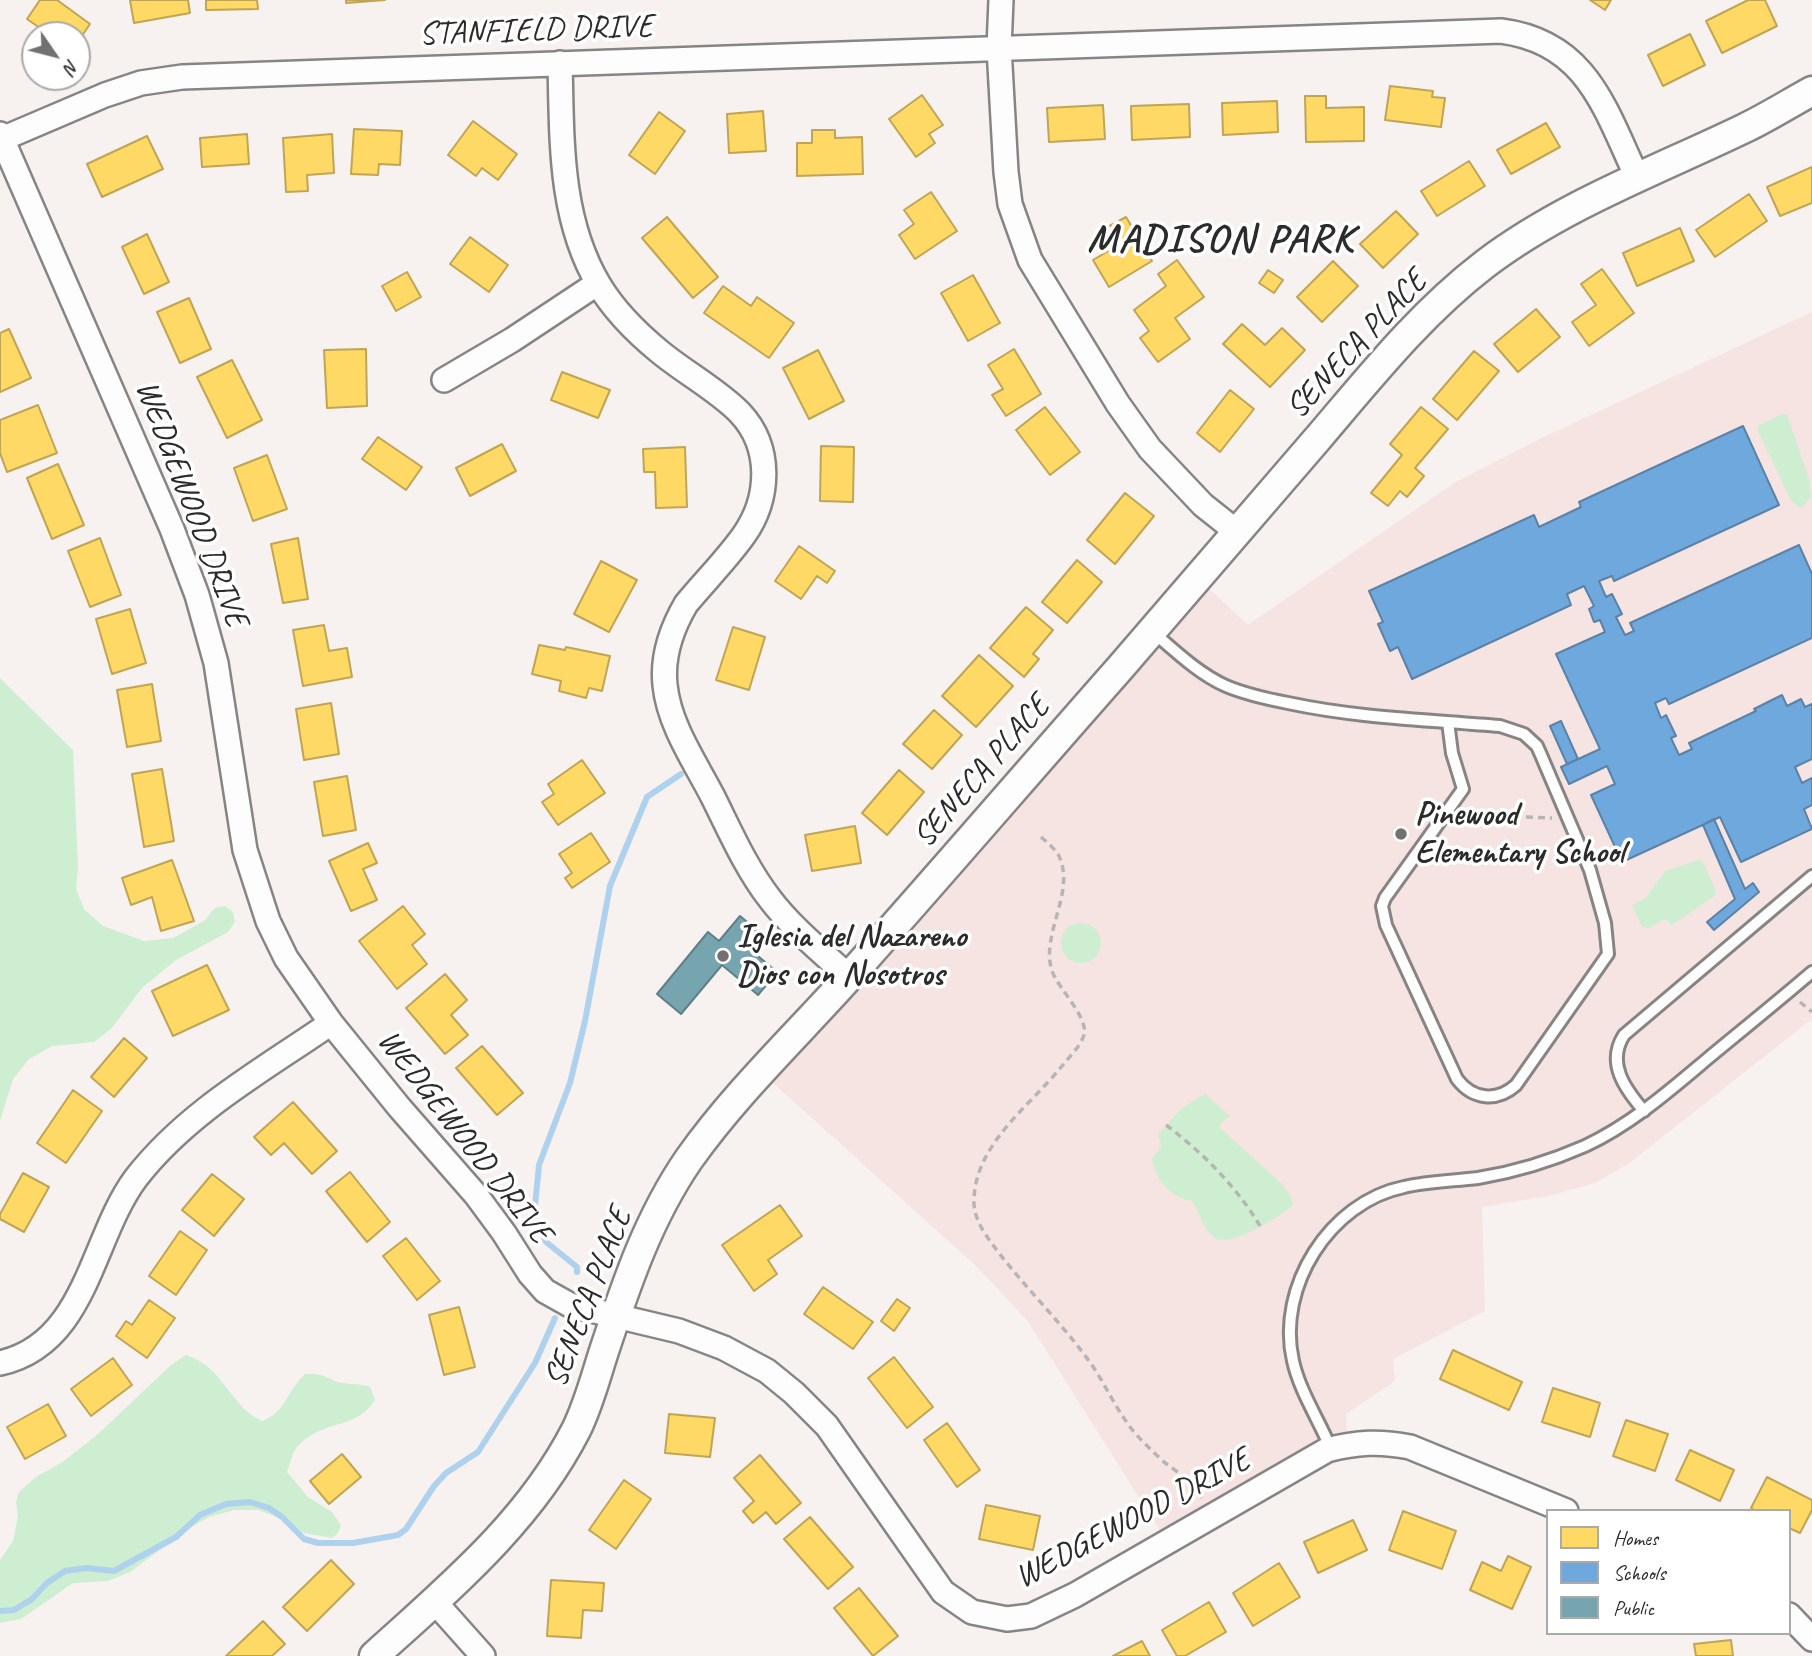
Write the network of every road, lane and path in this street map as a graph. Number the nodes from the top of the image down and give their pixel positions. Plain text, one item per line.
1 (1001, 0) edge
2 (999, 48) junction
3 (560, 63) junction
4 (1812, 91) edge
5 (1, 136) edge
6 (1637, 177) junction
7 (598, 283) junction
8 (444, 380) dead end
9 (1237, 532) junction
10 (1152, 631) junction
11 (1448, 722) junction
12 (1526, 817) dead end
13 (1568, 819) junction
14 (1041, 836) dead end
15 (1812, 876) edge
16 (1812, 972) edge
17 (849, 977) junction
18 (331, 1023) junction
19 (1644, 1111) junction
20 (1166, 1125) dead end
21 (1260, 1226) dead end
22 (616, 1314) junction
23 (0, 1363) edge
24 (1331, 1449) junction
25 (1202, 1498) dead end
26 (1561, 1509) edge
27 (435, 1601) junction
28 (1791, 1617) edge
29 (1812, 1639) edge
30 (374, 1656) edge
31 (483, 1656) edge

1 - 2 street
2 - 3 street, STANFIELD DRIVE
2 - 6 street, STANFIELD DRIVE
2 - 9 street
3 - 5 street, STANFIELD DRIVE
3 - 7 street
4 - 6 street, SENECA PLACE
5 - 18 street, WEDGEWOOD DRIVE
6 - 9 street, SENECA PLACE
7 - 8 street
7 - 17 street
9 - 10 street, SENECA PLACE
10 - 11 lane
10 - 17 street, SENECA PLACE
11 - 13 lane
11 - 13 lane
12 - 13 path
14 - 25 path
15 - 19 lane
16 - 19 lane
17 - 22 street, SENECA PLACE
18 - 22 street, WEDGEWOOD DRIVE
18 - 23 street
19 - 24 lane
20 - 21 path
22 - 24 street, WEDGEWOOD DRIVE
22 - 27 street, SENECA PLACE
24 - 26 street, WEDGEWOOD DRIVE
27 - 30 street, SENECA PLACE
27 - 31 street
28 - 29 street

